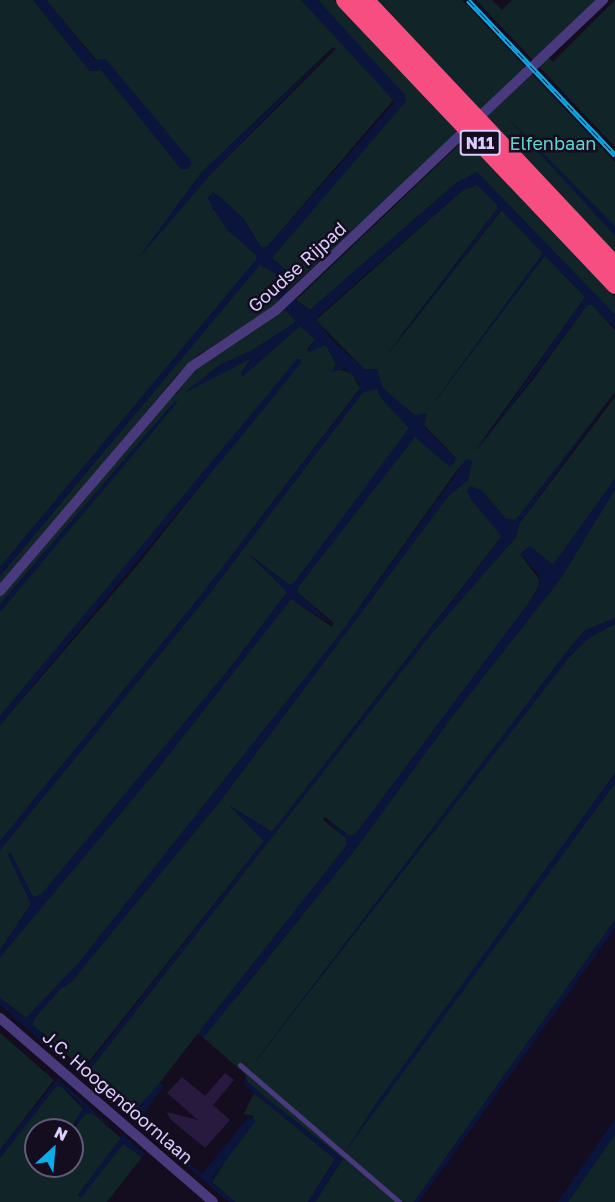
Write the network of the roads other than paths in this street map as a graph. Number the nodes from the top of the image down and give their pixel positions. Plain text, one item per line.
1 (345, 0) edge
2 (364, 0) edge
3 (603, 0) edge
4 (615, 265) edge
5 (615, 285) edge
6 (0, 591) edge
7 (0, 1018) edge
8 (240, 1065) dead end
9 (213, 1202) edge
10 (399, 1202) edge

1 - 5 highway, N11
2 - 4 highway, N11
3 - 6 street, Goudse Rijpad
7 - 9 street, J.C. Hoogendoornlaan
8 - 10 lane

